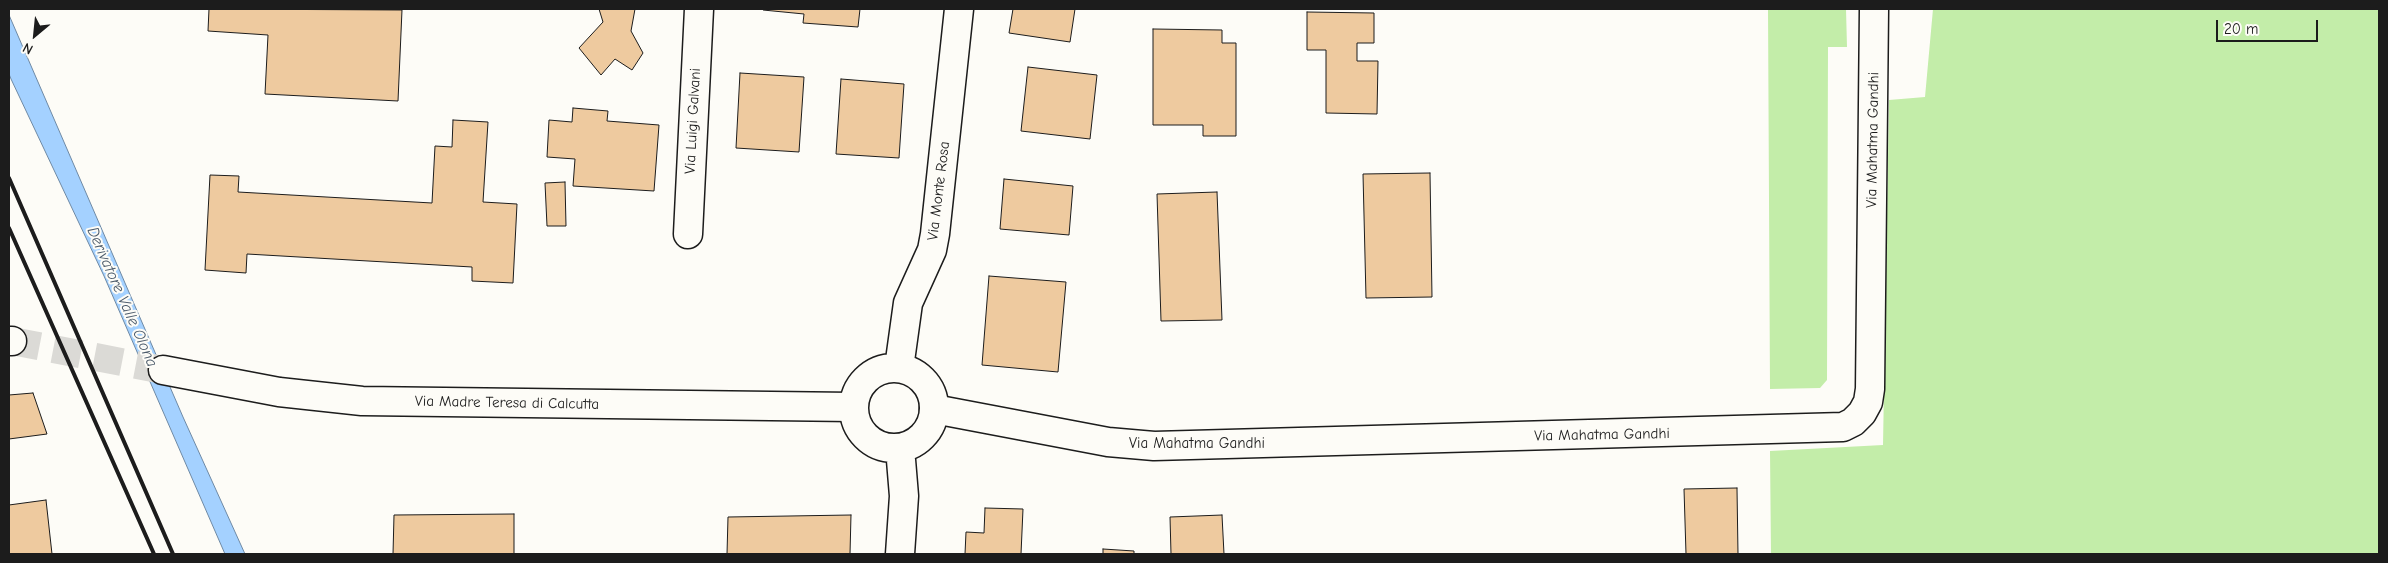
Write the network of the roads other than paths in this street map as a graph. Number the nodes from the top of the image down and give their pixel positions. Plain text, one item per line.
1 (699, 9) edge
2 (959, 9) edge
3 (1874, 9) edge
4 (688, 234) dead end
5 (899, 368) junction
6 (163, 370) tunnel mouth
7 (853, 407) junction
8 (934, 408) junction
9 (900, 448) junction
10 (900, 554) edge

1 - 4 street, Via Luigi Galvani
2 - 5 street, Via Monte Rosa
3 - 8 street, Via Mahatma Gandhi
5 - 7 street
5 - 8 street
6 - 7 street, Via Madre Teresa di Calcutta
7 - 9 street
8 - 9 street
9 - 10 street

